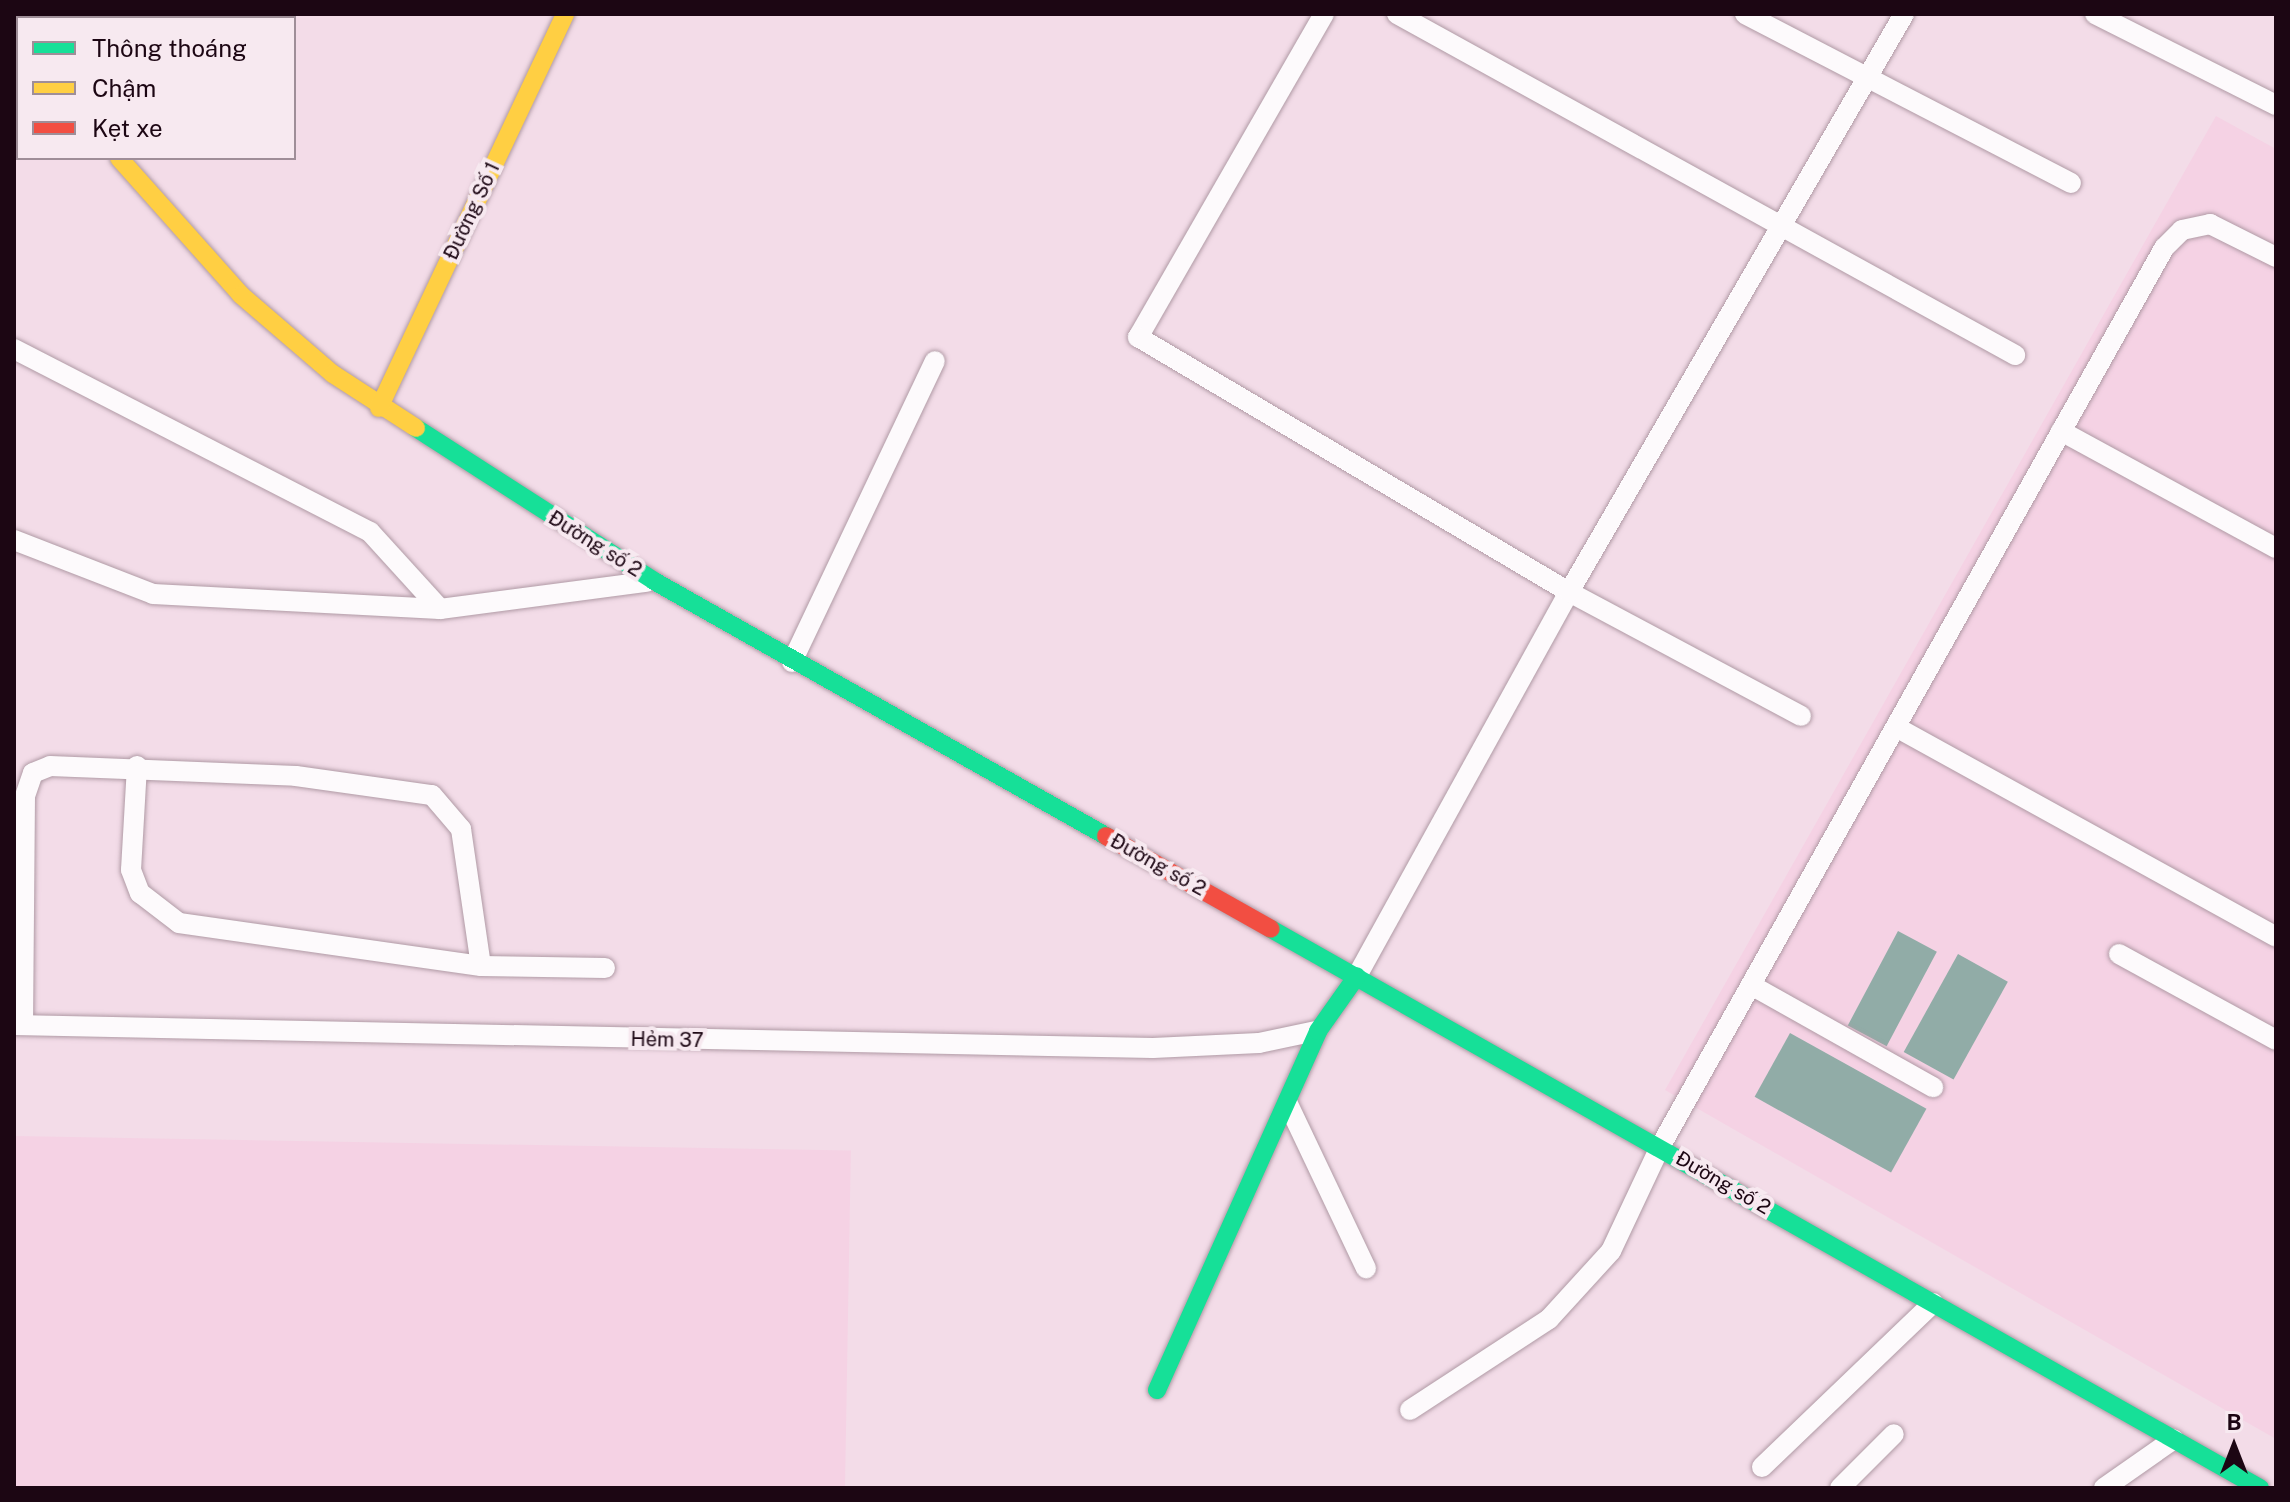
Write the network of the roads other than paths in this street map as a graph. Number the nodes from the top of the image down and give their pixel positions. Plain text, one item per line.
1 (565, 14) edge
2 (1324, 14) edge
3 (1397, 14) edge
4 (1745, 14) edge
5 (1904, 14) edge
6 (2095, 14) edge
7 (1866, 80) junction
8 (2276, 105) edge
9 (121, 160) edge
10 (2071, 183) dead end
11 (1781, 226) junction
12 (2276, 257) edge
13 (14, 349) edge
14 (2015, 355) dead end
15 (935, 361) dead end
16 (379, 408) junction
17 (2061, 431) junction
18 (14, 540) edge
19 (2276, 548) edge
20 (654, 581) junction
21 (1569, 592) junction
22 (440, 609) junction
23 (792, 662) junction
24 (1801, 716) dead end
25 (1896, 727) junction
26 (137, 766) junction
27 (2276, 937) edge
28 (2119, 954) dead end
29 (481, 966) junction
30 (605, 968) dead end
31 (1357, 976) junction
32 (1751, 985) junction
33 (18, 1025) edge
34 (1318, 1031) junction
35 (2276, 1040) edge
36 (1933, 1087) dead end
37 (1288, 1104) junction
38 (1660, 1147) junction
39 (1366, 1268) dead end
40 (1933, 1303) junction
41 (1157, 1390) dead end
42 (1410, 1410) dead end
43 (1894, 1434) dead end
44 (2174, 1439) junction
45 (1762, 1467) dead end
46 (2234, 1482) edge
47 (1840, 1488) edge
48 (2104, 1488) edge
49 (2260, 1488) edge

1 - 16 street, Đường Số 1
2 - 21 lane
3 - 11 lane
4 - 7 lane
5 - 7 lane
6 - 8 lane
7 - 10 lane
7 - 11 lane
9 - 16 street, Đường số 2
11 - 14 lane
11 - 21 lane
12 - 17 lane
13 - 22 lane
15 - 23 lane
16 - 20 street, Đường số 2
17 - 19 lane
17 - 25 lane
18 - 22 lane
20 - 22 lane
20 - 23 street, Đường số 2
21 - 24 lane
21 - 31 lane
23 - 31 street, Đường số 2
25 - 27 lane
25 - 32 lane
26 - 29 lane
26 - 29 lane
26 - 33 lane
28 - 35 lane
29 - 30 lane
31 - 34 street
31 - 38 street, Đường số 2
32 - 36 lane
32 - 38 lane
33 - 34 lane, Hẻm 37
34 - 37 street
37 - 39 lane
37 - 41 street
38 - 40 street, Đường số 2
38 - 42 lane
40 - 44 street, Đường số 2
40 - 45 lane
43 - 47 lane
44 - 46 street, Đường số 2
44 - 48 lane
46 - 49 street, Đường số 2

